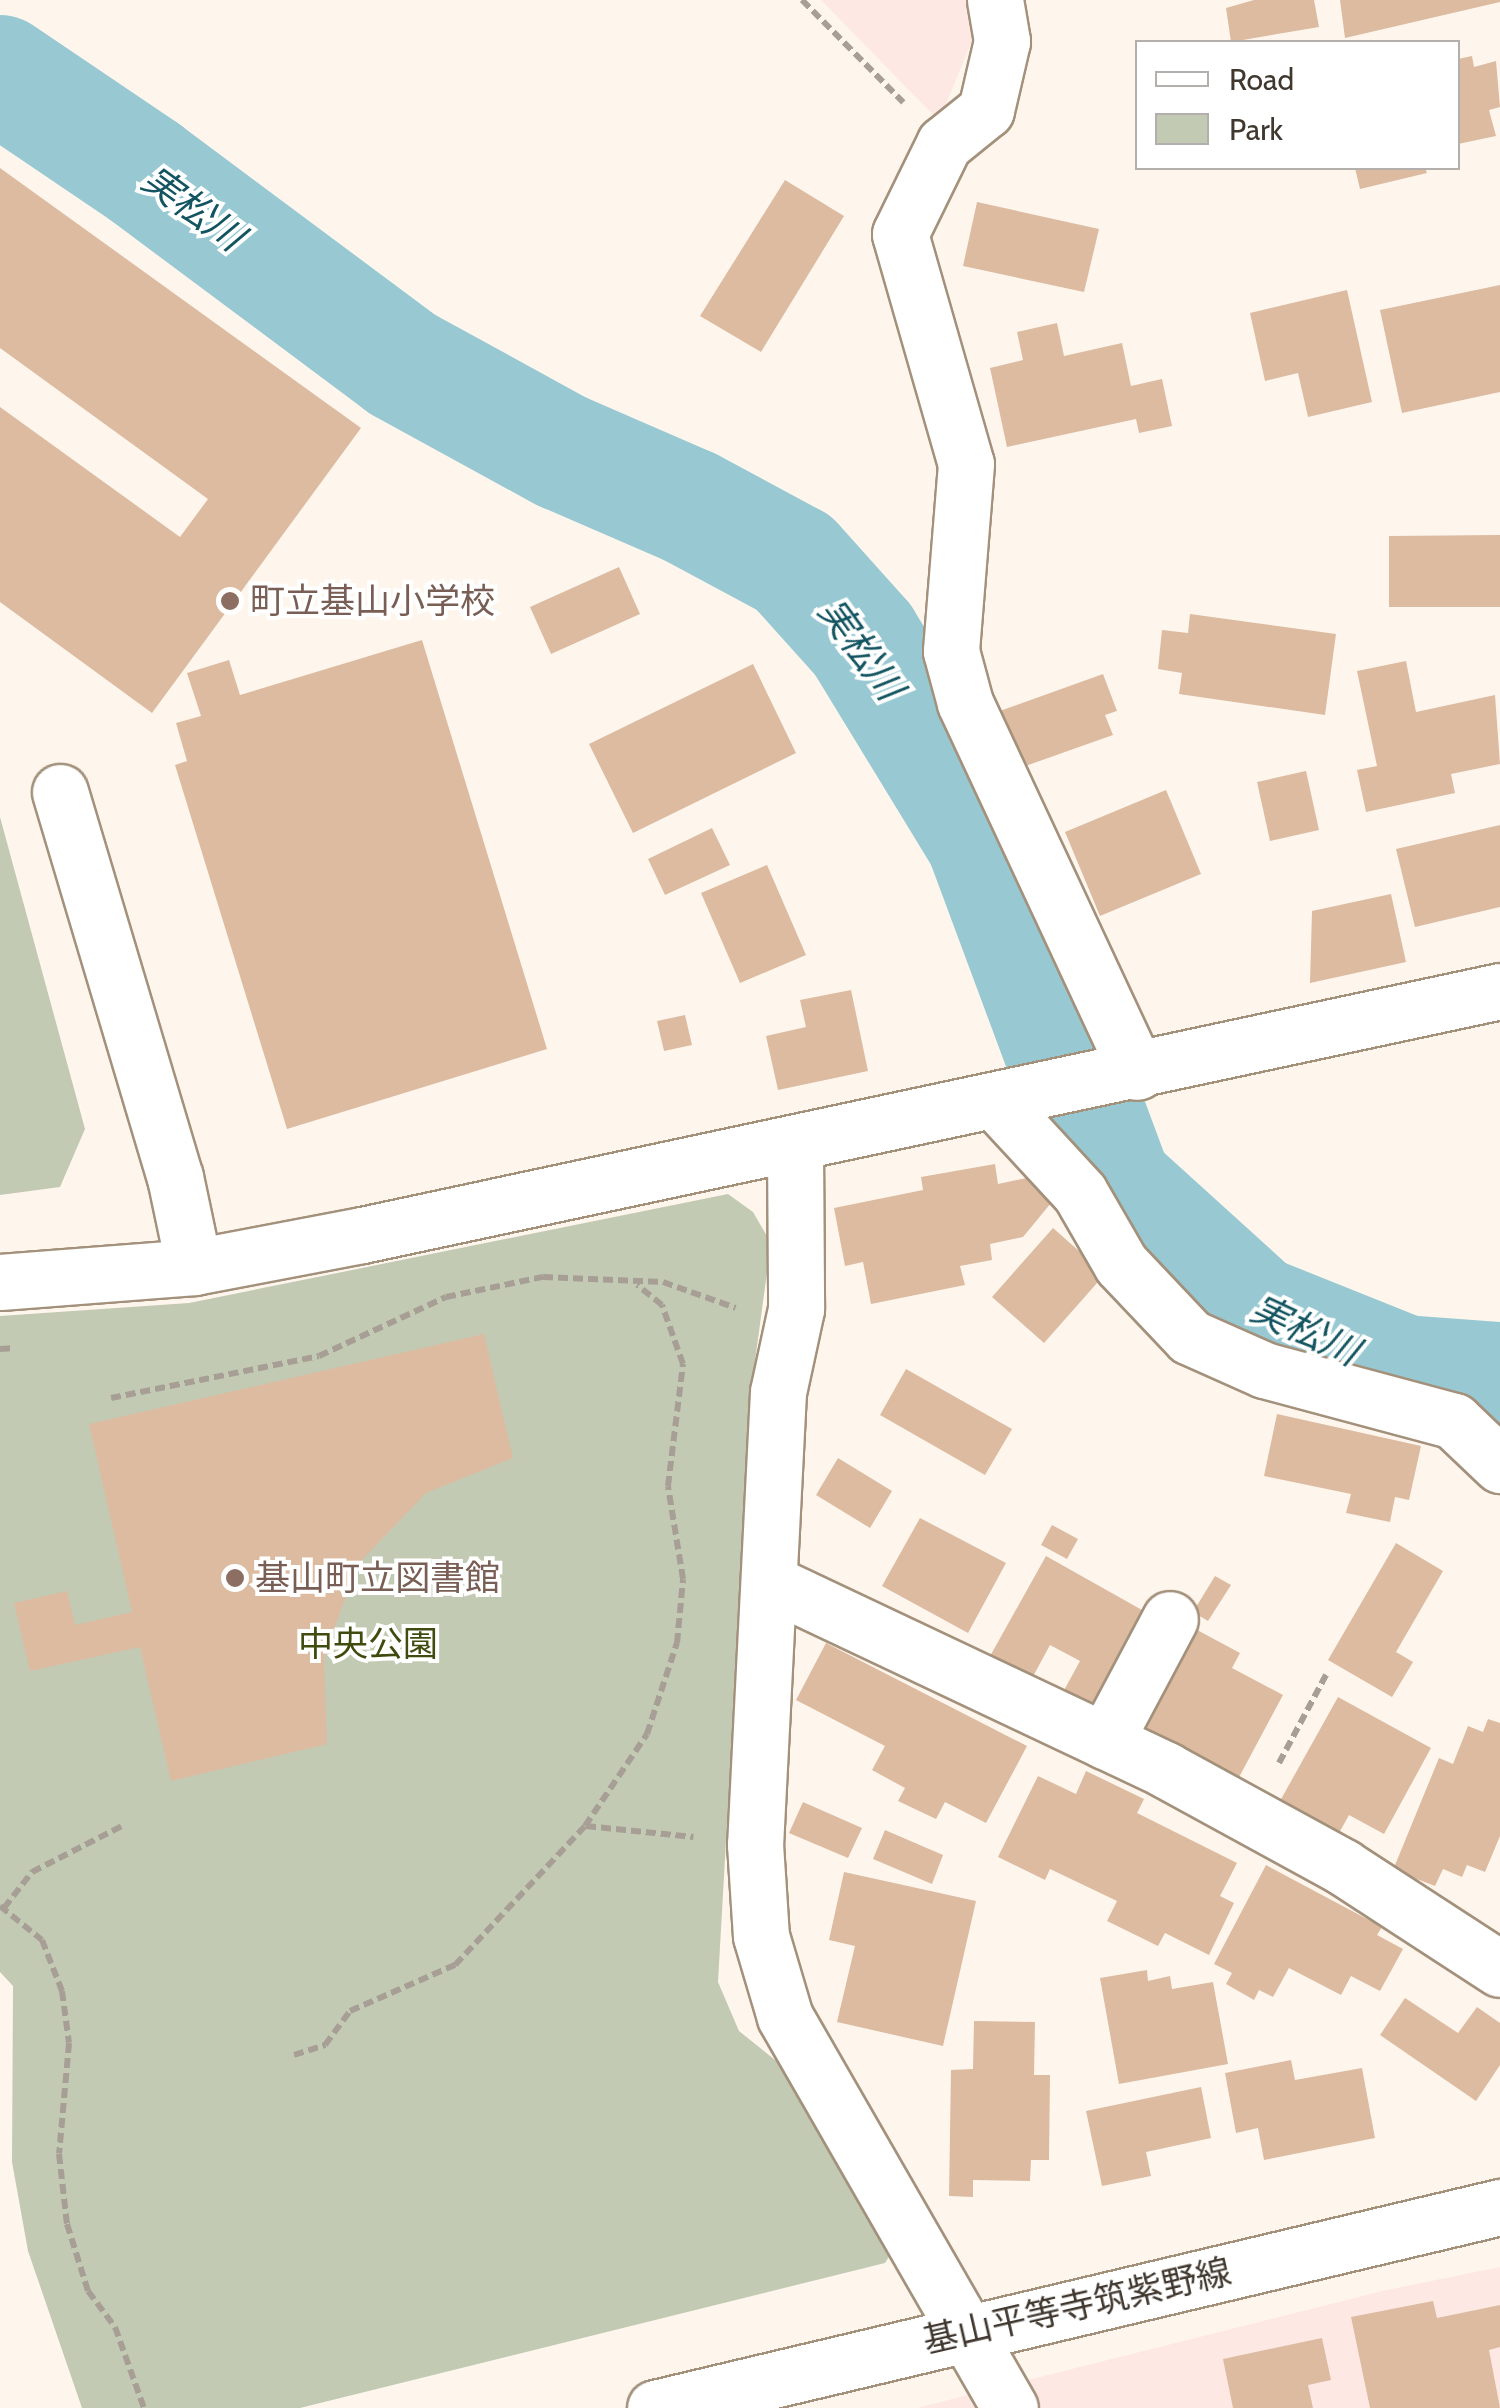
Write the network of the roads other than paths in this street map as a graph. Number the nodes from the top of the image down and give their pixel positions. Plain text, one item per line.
1 (995, 0) edge
2 (60, 792) dead end
3 (1500, 992) edge
4 (1136, 1072) junction
5 (997, 1103) junction
6 (795, 1147) junction
7 (194, 1267) junction
8 (0, 1282) edge
9 (1500, 1465) edge
10 (771, 1583) junction
11 (1170, 1619) dead end
12 (1104, 1741) junction
13 (1500, 1969) edge
14 (1500, 2207) edge
15 (965, 2331) junction
16 (654, 2408) edge
17 (1010, 2408) edge

1 - 4 street
2 - 7 street
3 - 4 street
4 - 5 street
5 - 6 street
5 - 9 street
6 - 7 street
6 - 10 street
7 - 8 street
10 - 12 street
10 - 15 street
11 - 12 street
12 - 13 street
14 - 15 street, 基山平等寺筑紫野線
15 - 16 street, 基山平等寺筑紫野線
15 - 17 street

